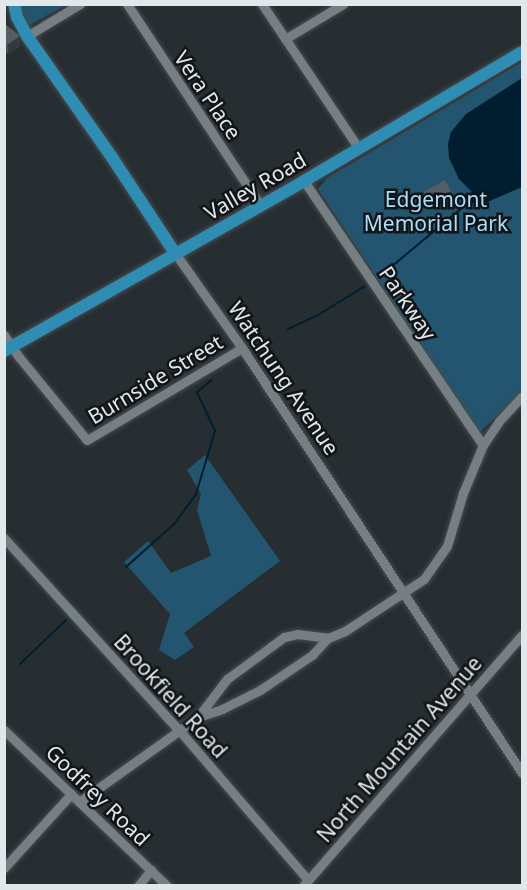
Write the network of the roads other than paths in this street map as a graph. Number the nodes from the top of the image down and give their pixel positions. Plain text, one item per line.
1 (14, 4) edge
2 (80, 4) edge
3 (127, 4) edge
4 (262, 4) edge
5 (343, 4) edge
6 (27, 36) junction
7 (285, 39) junction
8 (522, 52) edge
9 (358, 148) junction
10 (304, 181) junction
11 (260, 205) junction
12 (175, 253) junction
13 (4, 335) edge
14 (242, 348) junction
15 (8, 349) edge
16 (522, 396) edge
17 (483, 445) junction
18 (4, 538) edge
19 (405, 594) junction
20 (522, 635) edge
21 (328, 638) junction
22 (471, 695) junction
23 (198, 717) junction
24 (4, 730) edge
25 (179, 730) junction
26 (522, 773) edge
27 (71, 794) junction
28 (79, 802) junction
29 (4, 868) edge
30 (151, 870) junction
31 (305, 883) edge
32 (138, 885) edge
33 (167, 885) edge

1 - 6 main road, Watchung Avenue
2 - 6 street
3 - 11 street, Vera Place
4 - 7 street
5 - 7 street
6 - 12 main road, Watchung Avenue
7 - 9 street
8 - 9 main road, Valley Road
9 - 10 main road, Valley Road
10 - 11 main road, Valley Road
10 - 17 street, Parkway
11 - 12 main road, Valley Road
12 - 14 street, Watchung Avenue
12 - 15 main road, Valley Road
13 - 15 street
14 - 15 street, Burnside Street
14 - 19 street, Watchung Avenue
16 - 17 street
17 - 19 street
18 - 25 street, Brookfield Road
19 - 21 street
19 - 22 street, Watchung Avenue
20 - 22 street, North Mountain Avenue
21 - 23 street
21 - 23 street
22 - 26 street, Watchung Avenue
22 - 31 street, North Mountain Avenue
23 - 25 street
24 - 27 street, Godfrey Road
25 - 28 street
25 - 31 street, Brookfield Road
27 - 28 street, Godfrey Road
27 - 29 street
28 - 30 street, Godfrey Road
30 - 32 street
30 - 33 street, Godfrey Road

